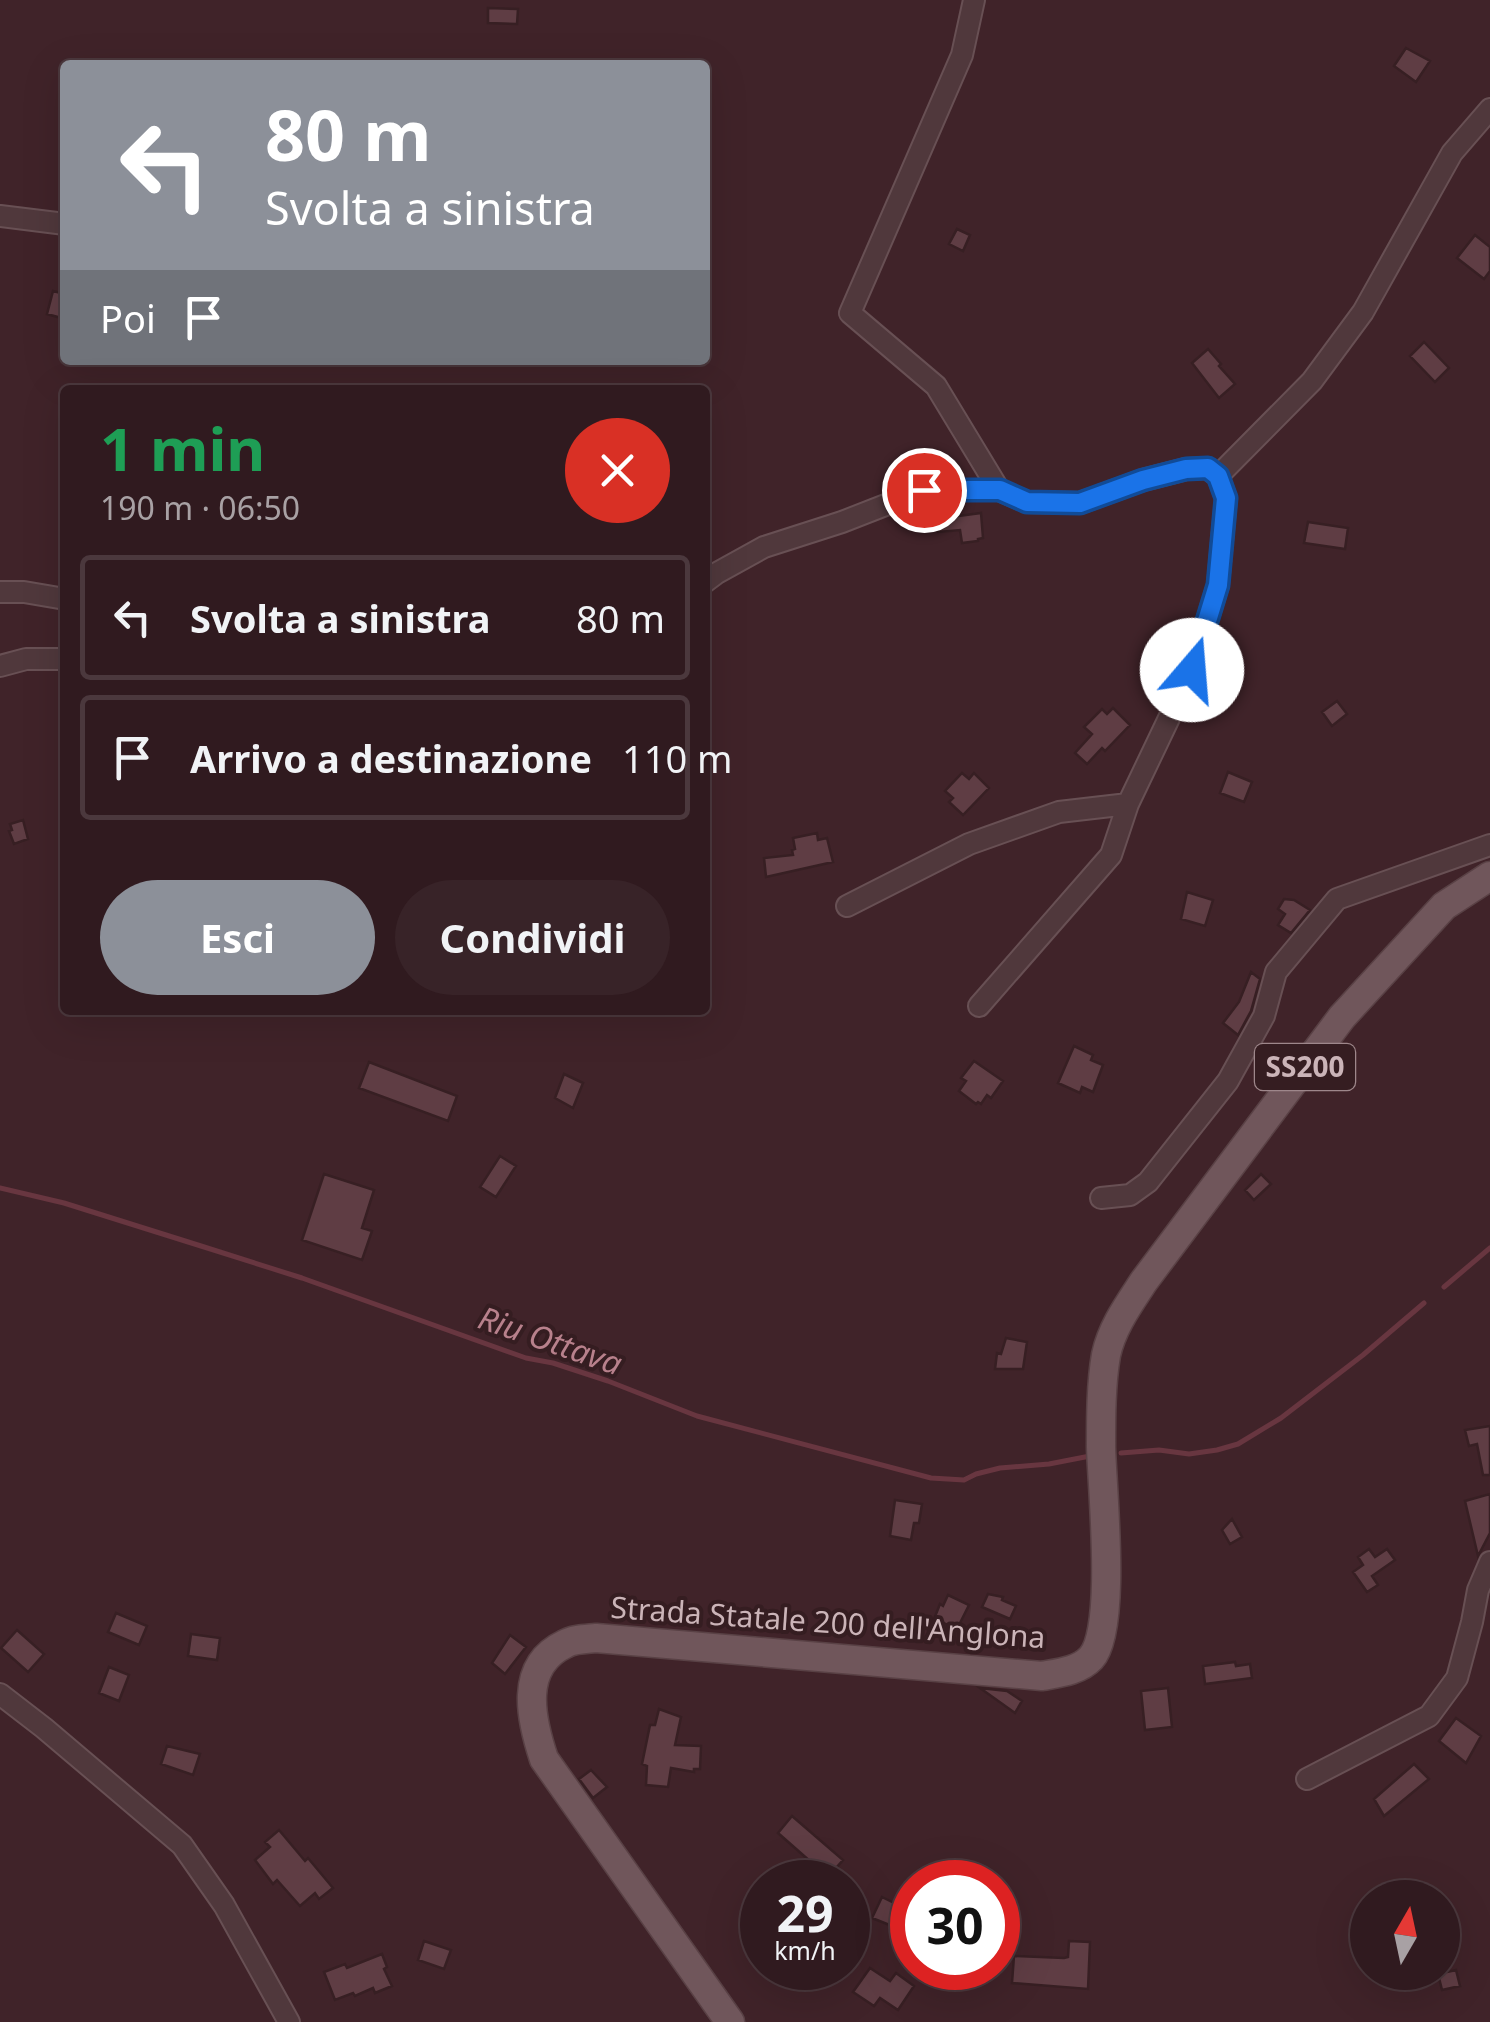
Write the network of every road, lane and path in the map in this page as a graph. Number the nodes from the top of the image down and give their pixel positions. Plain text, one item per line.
1 (974, 0) edge
2 (1490, 109) edge
3 (0, 216) edge
4 (60, 223) edge
5 (1218, 476) junction
6 (1000, 490) junction
7 (710, 578) edge
8 (60, 585) edge
9 (0, 592) edge
10 (24, 592) junction
11 (60, 598) edge
12 (60, 659) edge
13 (0, 666) edge
14 (1128, 804) junction
15 (1490, 846) edge
16 (1490, 876) edge
17 (847, 906) dead end
18 (979, 1006) dead end
19 (1100, 1198) dead end
20 (1490, 1562) edge
21 (0, 1694) edge
22 (1307, 1780) dead end
23 (289, 2022) edge
24 (730, 2022) edge

1 - 6 street
2 - 5 street
3 - 4 street
5 - 6 street
5 - 14 street
6 - 7 street
8 - 10 street
9 - 10 street
10 - 11 street
12 - 13 street
14 - 17 street
14 - 18 street
15 - 19 street
16 - 24 main road, Strada Statale 200 dell'Anglona / SS200
20 - 22 street
21 - 23 street

